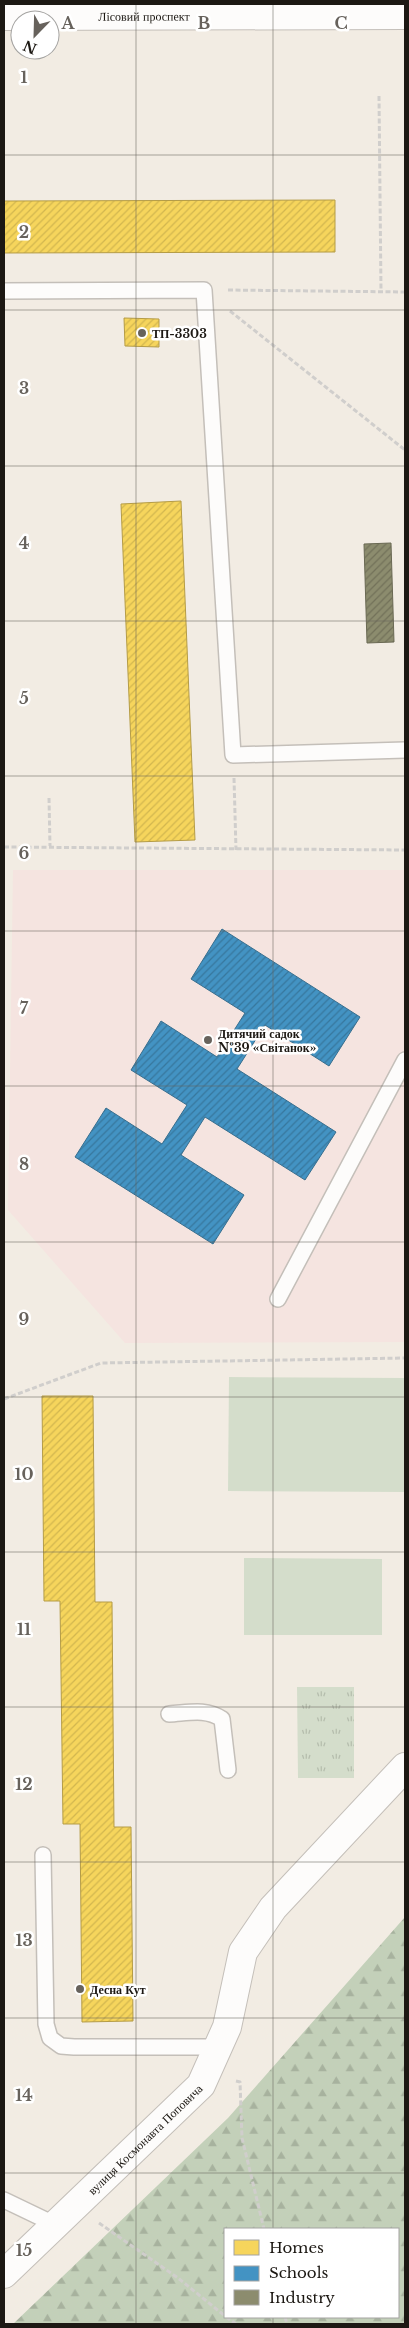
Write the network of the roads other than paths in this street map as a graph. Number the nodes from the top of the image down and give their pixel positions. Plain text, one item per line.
1 (405, 15) edge
2 (4, 16) edge
3 (4, 291) edge
4 (405, 750) edge
5 (405, 1060) edge
6 (278, 1299) dead end
7 (170, 1714) dead end
8 (405, 1767) edge
9 (228, 1770) dead end
10 (43, 1856) dead end
11 (214, 2057) junction
12 (4, 2200) edge
13 (54, 2224) junction
14 (4, 2274) edge

1 - 2 street, Лісовий проспект
3 - 4 lane
5 - 6 lane
7 - 9 lane
8 - 11 street, вулиця Космонавта Поповича
10 - 11 lane
11 - 13 street, вулиця Космонавта Поповича
12 - 13 lane
13 - 14 street, вулиця Космонавта Поповича

